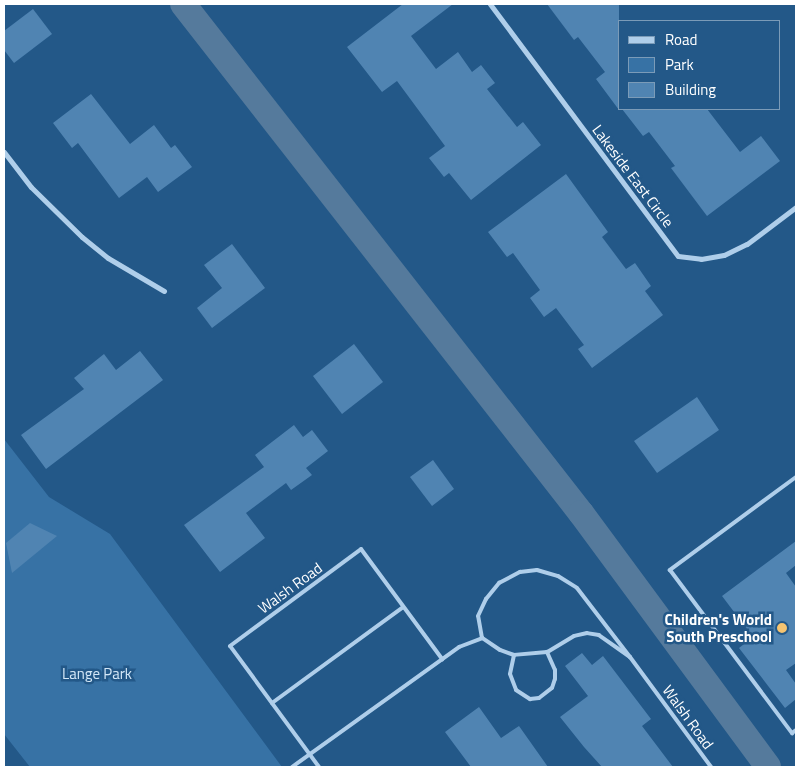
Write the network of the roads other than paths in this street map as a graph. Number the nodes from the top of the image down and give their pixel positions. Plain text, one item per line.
1 (490, 4) edge
2 (4, 152) edge
3 (796, 207) edge
4 (164, 291) dead end
5 (796, 476) edge
6 (403, 607) junction
7 (482, 638) junction
8 (546, 652) junction
9 (514, 655) junction
10 (630, 657) junction
11 (442, 659) junction
12 (272, 703) junction
13 (796, 730) edge
14 (792, 733) junction
15 (796, 739) edge
16 (310, 754) junction
17 (292, 767) edge
18 (319, 767) edge
19 (711, 767) edge

1 - 3 street, Lakeside East Circle
2 - 4 street
5 - 14 lane
6 - 11 lane, Walsh Road
6 - 12 lane
6 - 12 lane, Walsh Road
7 - 9 lane
7 - 10 lane, Walsh Road
7 - 11 lane
8 - 9 lane
8 - 9 lane
8 - 10 lane
10 - 19 lane, Walsh Road
11 - 16 lane
12 - 16 lane, Walsh Road
13 - 14 lane
14 - 15 lane
16 - 17 lane
16 - 18 lane, Walsh Road

